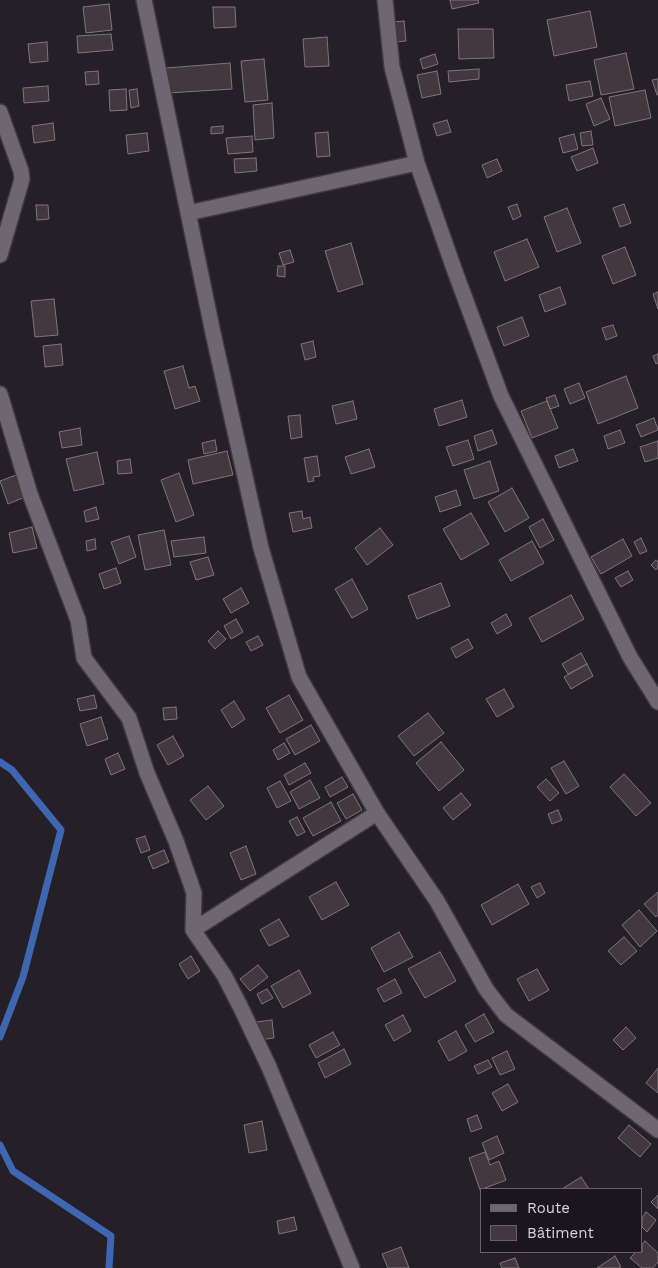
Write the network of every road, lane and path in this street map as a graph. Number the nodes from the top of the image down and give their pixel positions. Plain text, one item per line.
1 (144, 0) edge
2 (385, 0) edge
3 (0, 112) edge
4 (417, 163) junction
5 (188, 213) junction
6 (0, 255) edge
7 (0, 394) edge
8 (658, 702) edge
9 (377, 813) junction
10 (193, 930) junction
11 (658, 1130) edge
12 (352, 1268) edge

1 - 5 street
2 - 4 street
3 - 6 street
4 - 5 street
4 - 8 street
5 - 9 street
7 - 10 street
9 - 10 street
9 - 11 street
10 - 12 street

